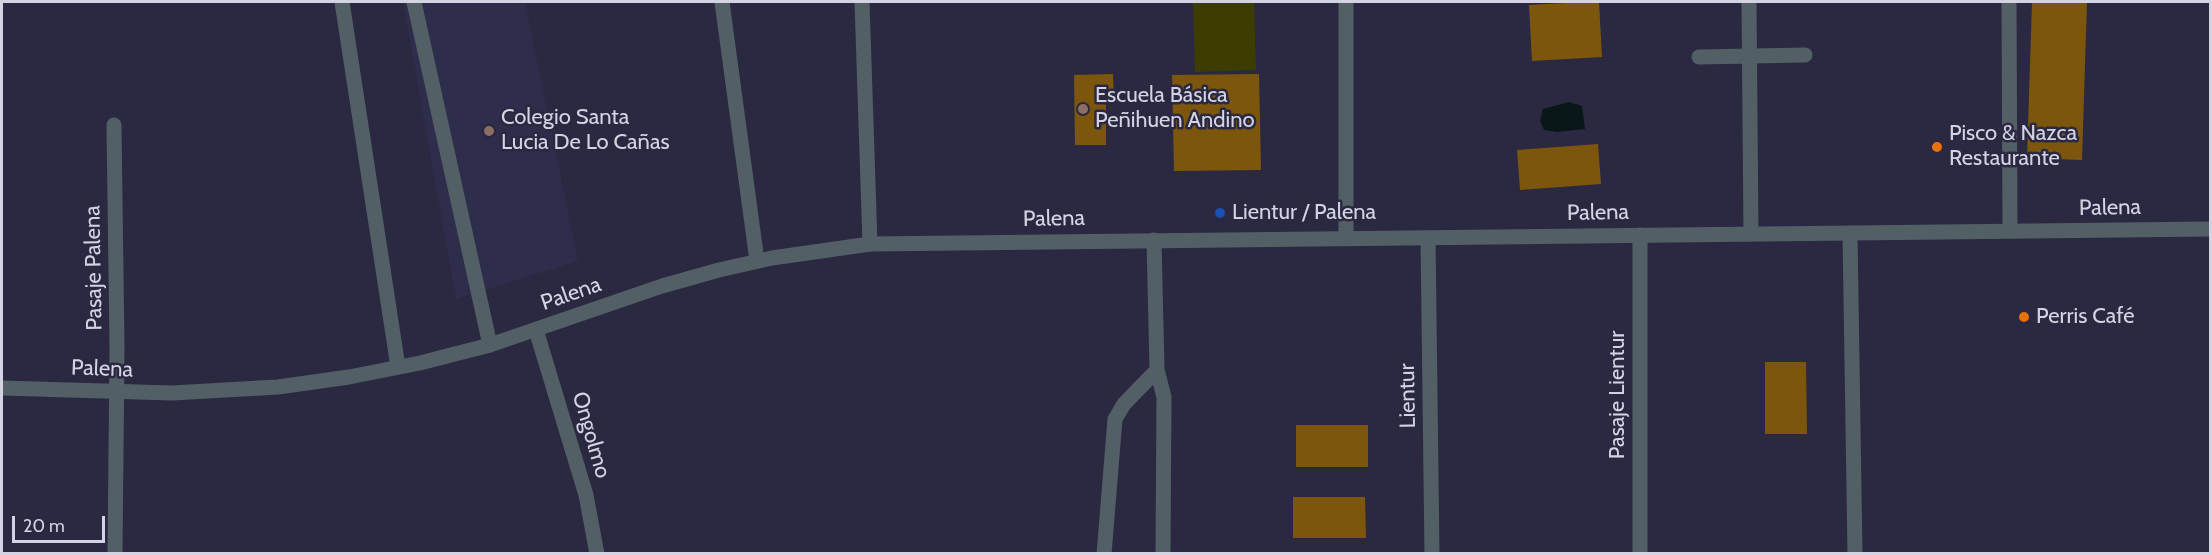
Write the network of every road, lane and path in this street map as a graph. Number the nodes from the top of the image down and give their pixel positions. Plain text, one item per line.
1 (342, 2) edge
2 (414, 2) edge
3 (722, 2) edge
4 (862, 2) edge
5 (1346, 2) edge
6 (1749, 2) edge
7 (2009, 2) edge
8 (1805, 55) dead end
9 (1750, 56) junction
10 (1699, 57) dead end
11 (114, 125) dead end
12 (2211, 229) edge
13 (2010, 231) junction
14 (1850, 233) junction
15 (1752, 234) junction
16 (1640, 235) junction
17 (1346, 238) junction
18 (1428, 238) junction
19 (1154, 240) junction
20 (870, 244) junction
21 (757, 261) junction
22 (537, 330) junction
23 (490, 345) junction
24 (398, 368) junction
25 (1157, 370) junction
26 (2, 388) edge
27 (117, 393) junction
28 (115, 554) edge
29 (597, 554) edge
30 (1104, 554) edge
31 (1164, 554) edge
32 (1432, 554) edge
33 (1640, 554) edge
34 (1855, 554) edge

1 - 24 street
2 - 23 street
3 - 21 street
4 - 20 street
5 - 17 street
6 - 9 street
7 - 13 street
8 - 9 street
9 - 10 street
9 - 15 street
11 - 27 street, Pasaje Palena
12 - 13 street, Palena
13 - 14 street, Palena
14 - 15 street, Palena
14 - 34 street
15 - 16 street, Palena
16 - 18 street, Palena
16 - 33 street, Pasaje Lientur
17 - 18 street, Palena
17 - 19 street, Palena
18 - 32 street, Lientur
19 - 20 street, Palena
19 - 25 street
20 - 21 street, Palena
21 - 22 street, Palena
22 - 23 street, Palena
22 - 29 street, Ongolmo
23 - 24 street, Palena
24 - 27 street, Palena
25 - 30 street
25 - 31 street
26 - 27 street, Palena
27 - 28 street, Pasaje Palena

